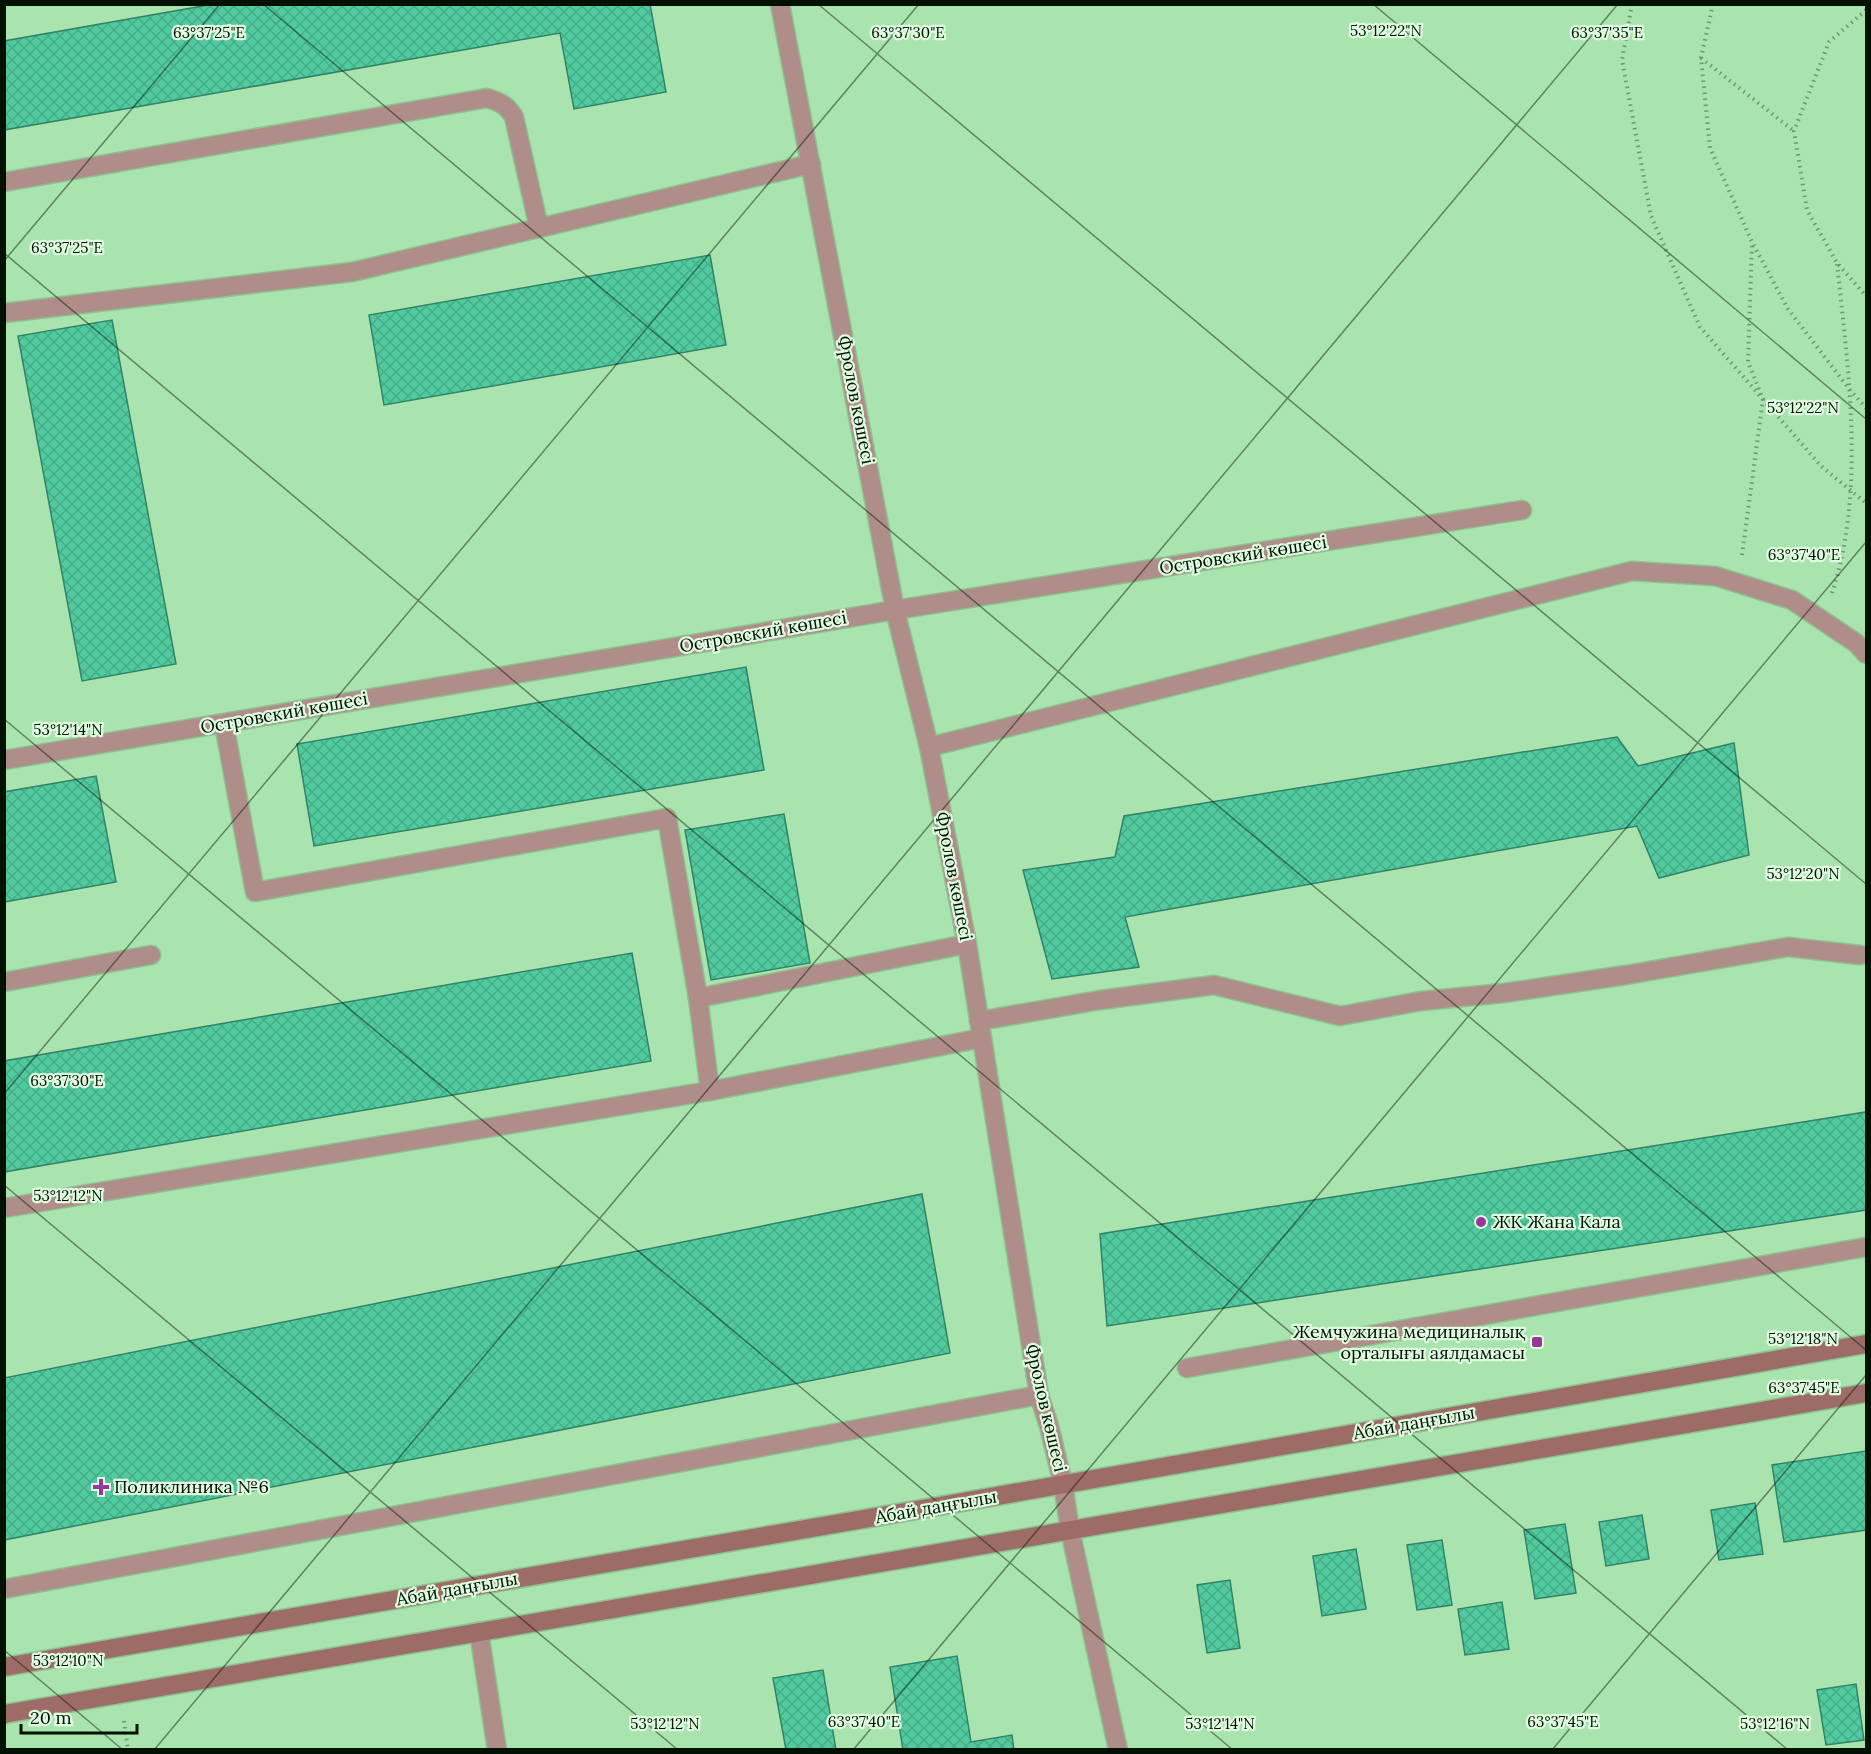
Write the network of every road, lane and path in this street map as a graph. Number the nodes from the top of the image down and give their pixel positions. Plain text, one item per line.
1 (780, 4) edge
2 (1632, 4) edge
3 (1713, 4) edge
4 (1866, 10) edge
5 (1701, 58) junction
6 (1794, 131) junction
7 (811, 164) junction
8 (4, 182) edge
9 (539, 228) junction
10 (1752, 242) junction
11 (1837, 263) junction
12 (1866, 296) edge
13 (4, 314) edge
14 (1850, 390) junction
15 (1762, 399) junction
16 (1866, 408) edge
17 (1851, 490) junction
18 (1866, 503) edge
19 (1522, 510) dead end
20 (1739, 584) junction
21 (896, 610) junction
22 (1823, 621) junction
23 (1866, 654) edge
24 (224, 724) junction
25 (928, 747) junction
26 (4, 760) edge
27 (967, 945) junction
28 (1863, 954) edge
29 (150, 955) dead end
30 (4, 982) edge
31 (698, 999) junction
32 (980, 1030) junction
33 (710, 1091) junction
34 (4, 1208) edge
35 (1866, 1247) edge
36 (1866, 1344) edge
37 (1187, 1368) dead end
38 (1866, 1393) edge
39 (1039, 1395) junction
40 (1063, 1484) junction
41 (1070, 1530) junction
42 (4, 1589) edge
43 (479, 1632) junction
44 (4, 1667) edge
45 (4, 1714) edge
46 (497, 1749) edge
47 (1118, 1749) edge

1 - 7 street, Фролов көшесі
2 - 15 path
3 - 5 path
4 - 6 path
5 - 6 path
5 - 10 path
6 - 11 path
7 - 9 street
7 - 21 street, Фролов көшесі
8 - 9 street
9 - 13 street
10 - 14 path
10 - 15 path
11 - 12 path
11 - 14 path
14 - 16 path
14 - 17 path
15 - 17 path
15 - 20 path
17 - 18 path
17 - 22 path
19 - 21 street, Островский көшесі
20 - 22 street
20 - 25 street
21 - 24 street, Островский көшесі
21 - 25 street, Фролов көшесі
22 - 23 street
24 - 26 street, Островский көшесі
24 - 31 street
25 - 27 street, Фролов көшесі
27 - 31 street
27 - 32 street, Фролов көшесі
28 - 32 street
29 - 30 street
31 - 33 street
32 - 33 street
32 - 39 street, Фролов көшесі
33 - 34 street
35 - 37 street
36 - 40 main road, Абай даңғылы
38 - 41 main road
39 - 40 street, Фролов көшесі
39 - 42 street
40 - 41 street, Фролов көшесі
40 - 44 main road, Абай даңғылы
41 - 43 main road
41 - 47 street, Фролов көшесі
43 - 45 main road
43 - 46 street

